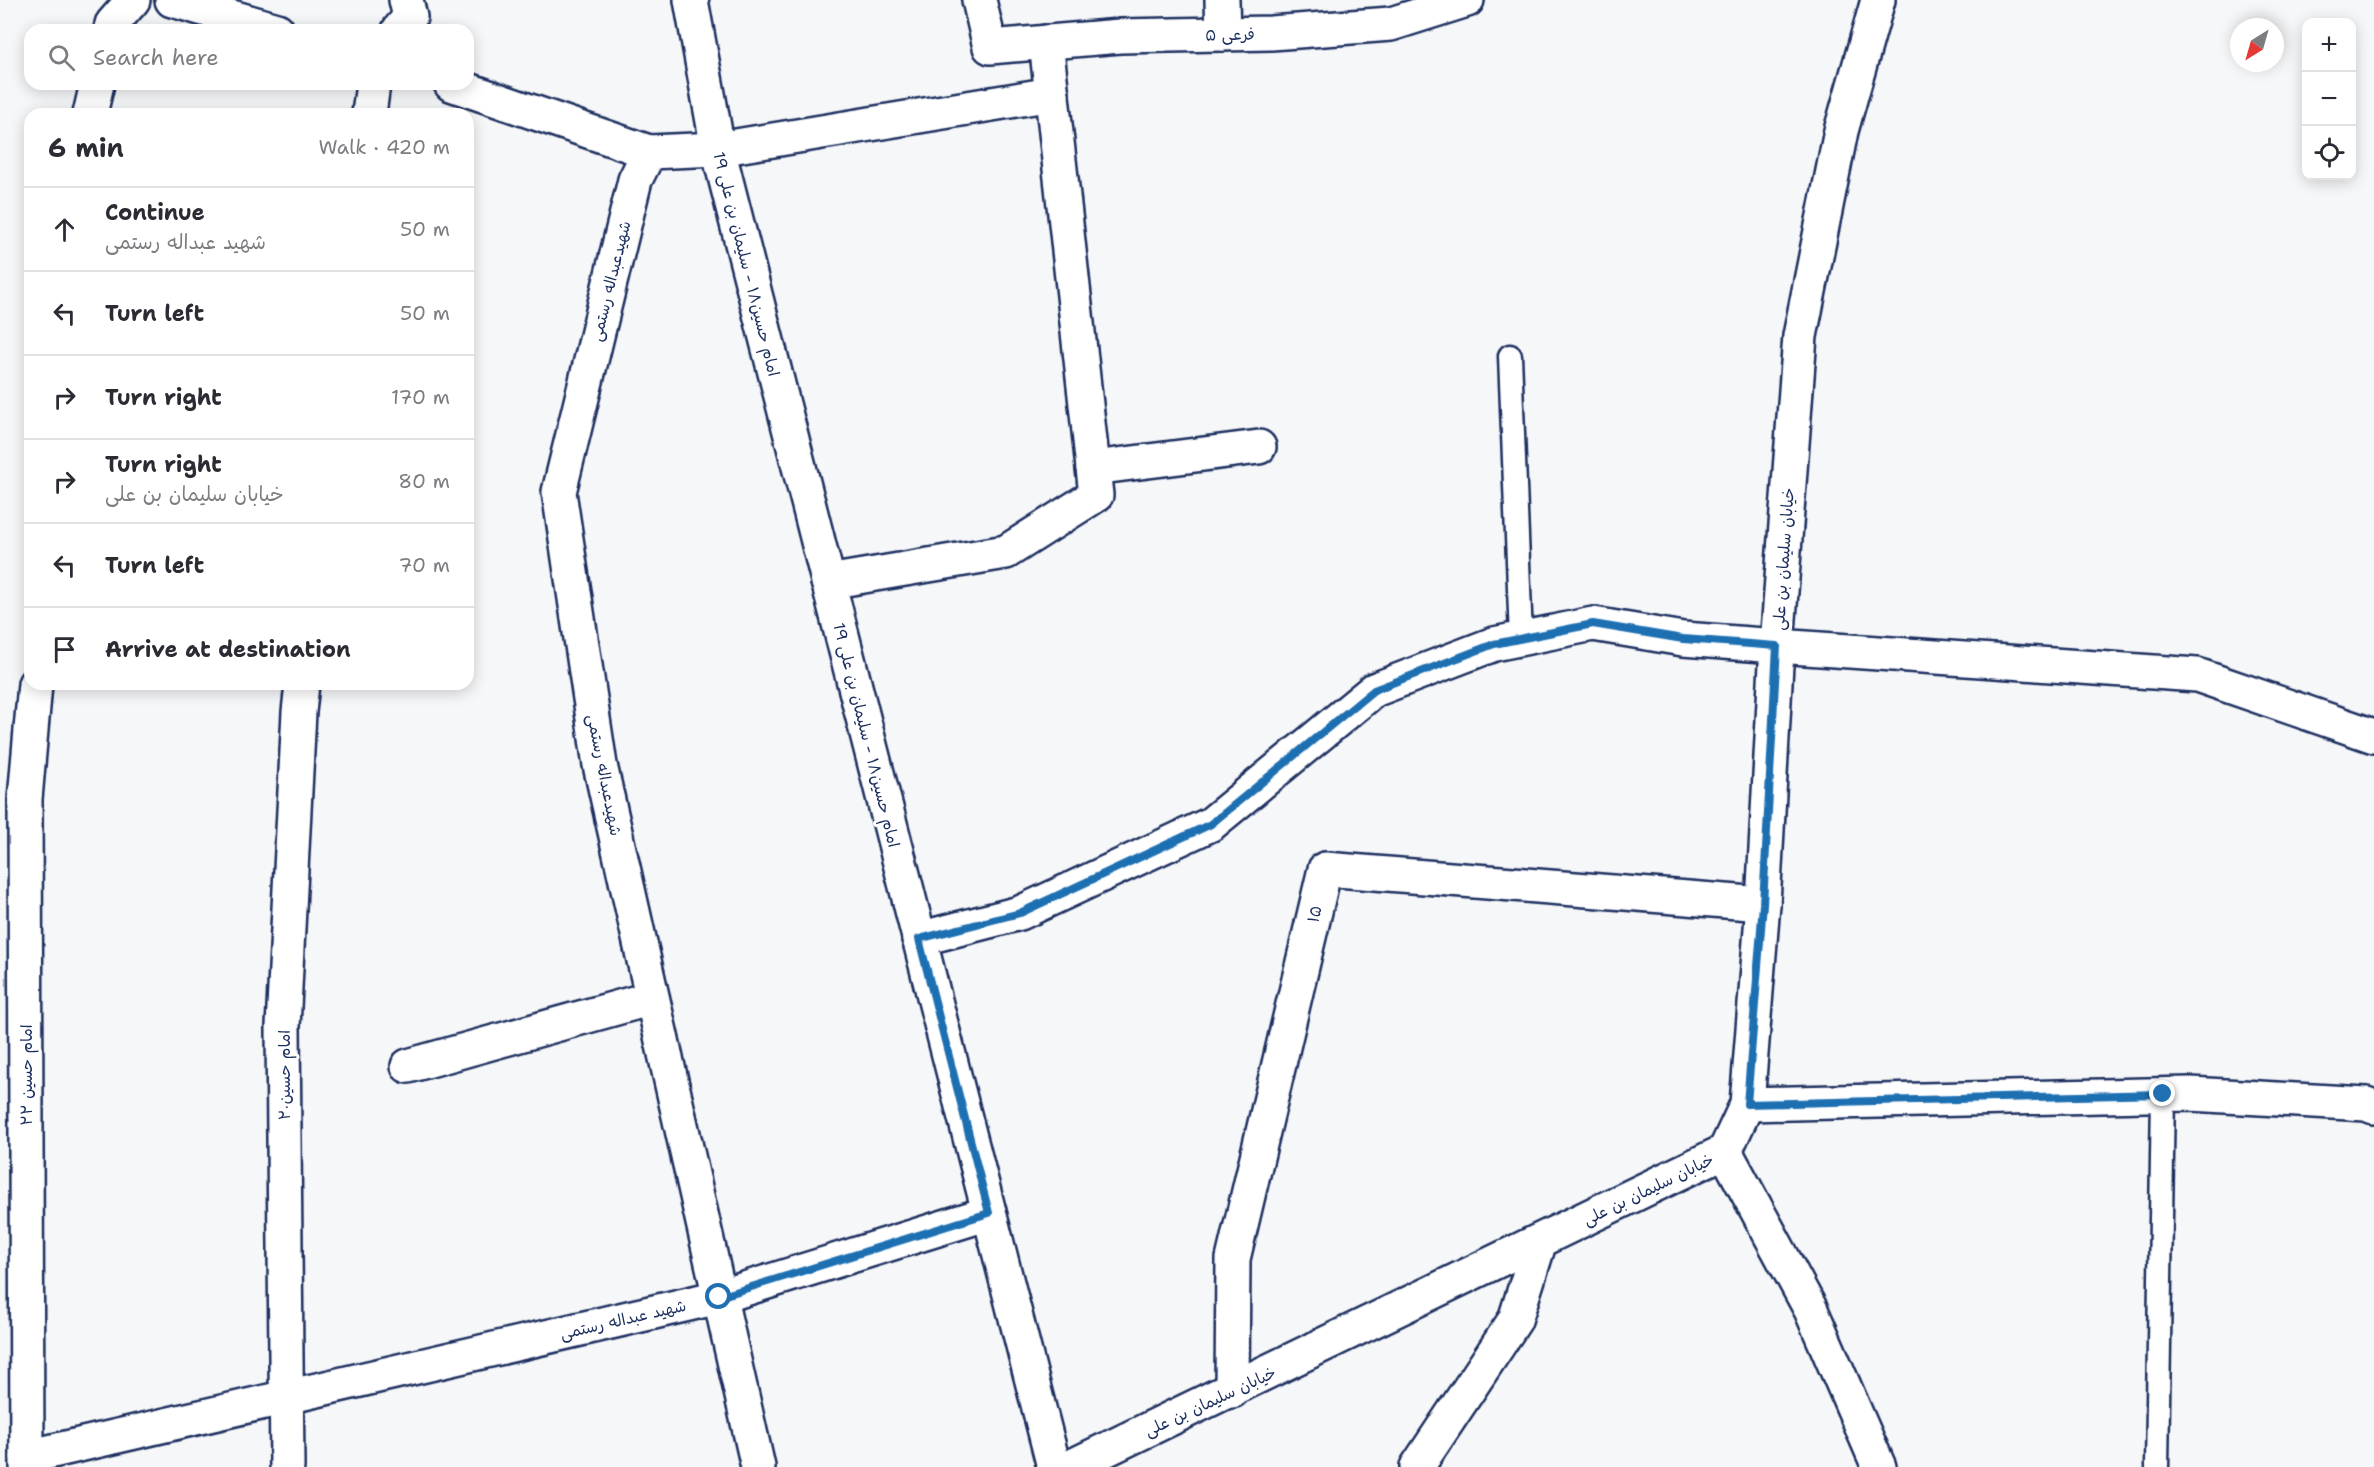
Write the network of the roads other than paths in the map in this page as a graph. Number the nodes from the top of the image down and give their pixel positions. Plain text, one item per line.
1 (133, 0) edge
2 (172, 0) edge
3 (406, 0) edge
4 (691, 0) edge
5 (979, 0) edge
6 (1222, 0) edge
7 (1467, 0) edge
8 (1878, 0) edge
9 (112, 24) edge
10 (256, 24) edge
11 (404, 24) edge
12 (1222, 34) junction
13 (1047, 42) junction
14 (96, 90) edge
15 (372, 90) edge
16 (468, 90) edge
17 (1052, 94) junction
18 (91, 108) edge
19 (370, 108) edge
20 (718, 149) junction
21 (649, 152) junction
22 (1510, 356) dead end
23 (1259, 447) dead end
24 (1093, 468) junction
25 (828, 582) junction
26 (1521, 639) junction
27 (1777, 646) junction
28 (34, 690) edge
29 (301, 690) edge
30 (2374, 736) edge
31 (1763, 904) junction
32 (919, 939) junction
33 (652, 998) junction
34 (408, 1066) dead end
35 (13, 1092) edge
36 (2163, 1094) junction
37 (1747, 1104) junction
38 (2374, 1107) edge
39 (1725, 1151) junction
40 (989, 1213) junction
41 (1540, 1241) junction
42 (719, 1297) junction
43 (1232, 1391) junction
44 (287, 1396) junction
45 (27, 1462) edge
46 (1432, 1462) edge
47 (287, 1467) edge
48 (758, 1467) edge
49 (1054, 1467) edge
50 (1070, 1467) edge
51 (1879, 1467) edge
52 (2157, 1467) edge

1 - 9 street
2 - 10 street
3 - 11 street
4 - 20 street, امام حسین۱۸ - سلیمان بن علی 19
5 - 13 street, فرعی ۵
6 - 12 street
7 - 12 street, فرعی ۵
8 - 27 street, خیابان سلیمان بن علی
12 - 13 street, فرعی ۵
13 - 17 street
14 - 18 street
15 - 19 street
16 - 21 street
17 - 20 street
17 - 24 street
20 - 21 street
20 - 25 street, امام حسین۱۸ - سلیمان بن علی 19
21 - 33 street, شهیدعبداله رستمی
22 - 26 lane
23 - 24 street
24 - 25 street
25 - 32 street, امام حسین۱۸ - سلیمان بن علی 19
26 - 27 street
26 - 32 street
27 - 30 street
27 - 31 street, خیابان سلیمان بن علی
28 - 35 street, امام حسین ۲۲
29 - 44 street, امام حسین۲۰
31 - 37 street, خیابان سلیمان بن علی
31 - 43 street, ۱۵
32 - 40 street, امام حسین۱۸ - سلیمان بن علی 19
33 - 34 street
33 - 42 street, شهیدعبداله رستمی
35 - 45 street, امام حسین ۲۲
36 - 37 street
36 - 38 street
36 - 52 lane
37 - 39 street, خیابان سلیمان بن علی
39 - 41 street, خیابان سلیمان بن علی
39 - 51 street
40 - 42 street, شهید عبداله رستمی
40 - 49 street, امام حسین۱۸ - سلیمان بن علی 19
41 - 43 street, خیابان سلیمان بن علی
41 - 46 street
42 - 44 street, شهید عبداله رستمی
42 - 48 street, شهیدعبداله رستمی
43 - 50 street, خیابان سلیمان بن علی
44 - 45 street, شهید عبداله رستمی
44 - 47 street, امام حسین۲۰

